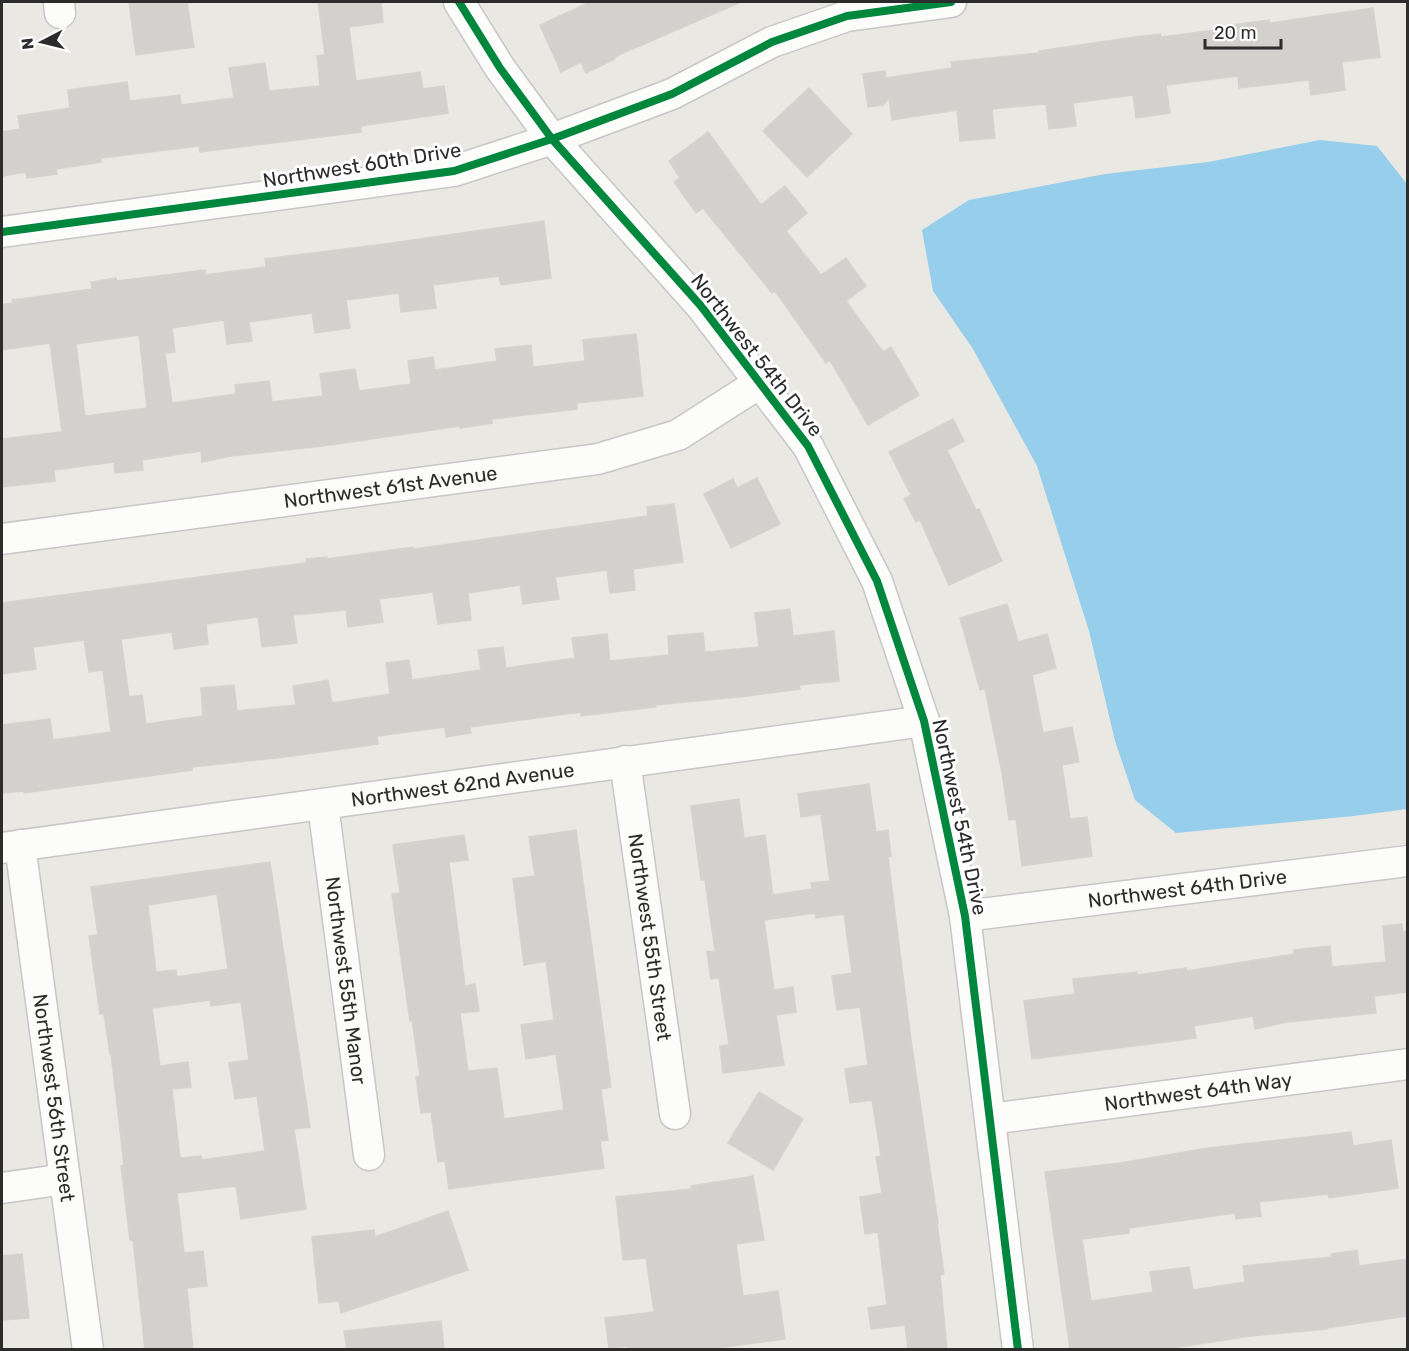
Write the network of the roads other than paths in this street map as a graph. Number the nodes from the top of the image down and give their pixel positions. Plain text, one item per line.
1 (459, 2) edge
2 (951, 2) edge
3 (552, 139) junction
4 (2, 232) edge
5 (760, 382) junction
6 (2, 539) edge
7 (924, 721) junction
8 (625, 761) junction
9 (323, 805) junction
10 (11, 846) edge
11 (1407, 861) edge
12 (965, 916) junction
13 (1407, 1064) edge
14 (675, 1114) dead end
15 (990, 1119) junction
16 (369, 1155) dead end
17 (65, 1179) junction
18 (2, 1188) edge
19 (88, 1350) edge
20 (1018, 1350) edge

1 - 3 street, Northwest 54th Drive
2 - 3 street, Northwest 60th Drive
3 - 4 street, Northwest 60th Drive
3 - 5 street, Northwest 54th Drive
5 - 6 street, Northwest 61st Avenue
5 - 7 street, Northwest 54th Drive
7 - 8 street, Northwest 62nd Avenue
7 - 12 street, Northwest 54th Drive
8 - 9 street, Northwest 62nd Avenue
8 - 14 street, Northwest 55th Street
9 - 10 street, Northwest 62nd Avenue
9 - 16 street, Northwest 55th Manor
10 - 17 street, Northwest 56th Street
11 - 12 street, Northwest 64th Drive
12 - 15 street, Northwest 54th Drive
13 - 15 street, Northwest 64th Way
15 - 20 street, Northwest 54th Drive
17 - 18 street
17 - 19 street, Northwest 56th Street

